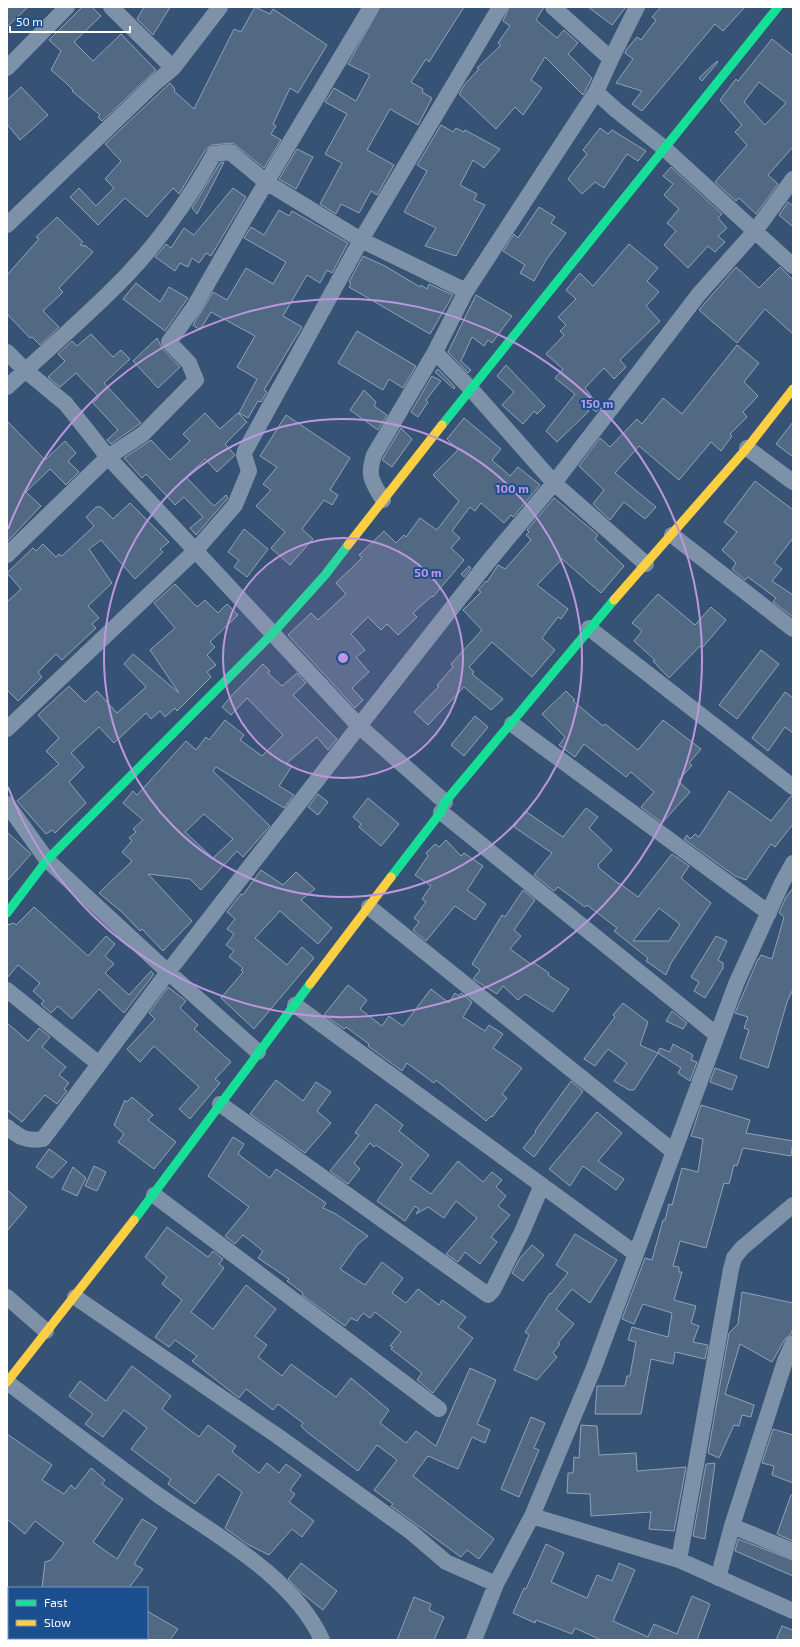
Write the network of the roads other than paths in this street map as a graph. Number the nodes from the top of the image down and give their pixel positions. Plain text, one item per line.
1 (67, 7) edge
2 (111, 7) edge
3 (220, 7) edge
4 (371, 7) edge
5 (500, 7) edge
6 (553, 7) edge
7 (637, 7) edge
8 (778, 7) edge
9 (611, 58) junction
10 (7, 68) edge
11 (173, 68) junction
12 (596, 92) junction
13 (664, 148) junction
14 (793, 179) edge
15 (266, 182) junction
16 (7, 225) edge
17 (755, 231) junction
18 (361, 240) junction
19 (793, 266) edge
20 (466, 291) junction
21 (7, 352) edge
22 (434, 352) junction
23 (25, 370) junction
24 (7, 387) edge
25 (471, 389) junction
26 (793, 389) edge
27 (747, 448) junction
28 (108, 457) junction
29 (793, 482) edge
30 (554, 483) junction
31 (383, 500) junction
32 (672, 535) junction
33 (195, 551) junction
34 (7, 555) edge
35 (646, 564) junction
36 (589, 628) junction
37 (793, 629) edge
38 (272, 634) junction
39 (512, 724) junction
40 (359, 726) junction
41 (7, 729) edge
42 (793, 787) edge
43 (7, 804) edge
44 (443, 807) junction
45 (47, 860) junction
46 (793, 863) edge
47 (369, 907) junction
48 (7, 913) edge
49 (769, 913) junction
50 (168, 972) junction
51 (7, 990) edge
52 (295, 1005) junction
53 (717, 1035) junction
54 (258, 1052) junction
55 (98, 1064) junction
56 (220, 1104) junction
57 (7, 1127) edge
58 (674, 1152) junction
59 (542, 1185) junction
60 (154, 1195) junction
61 (793, 1205) edge
62 (636, 1254) junction
63 (7, 1297) edge
64 (75, 1297) junction
65 (46, 1331) junction
66 (793, 1343) edge
67 (7, 1382) edge
68 (439, 1409) dead end
69 (532, 1516) junction
70 (732, 1526) junction
71 (793, 1551) edge
72 (679, 1560) junction
73 (718, 1578) junction
74 (496, 1584) junction
75 (793, 1611) edge
76 (322, 1640) edge
77 (474, 1640) edge

1 - 10 street
2 - 11 street
3 - 11 street
4 - 15 street
5 - 18 street
6 - 9 street
7 - 9 street
8 - 13 street
9 - 12 street
11 - 16 street
12 - 13 street
12 - 20 street
13 - 17 street
13 - 25 street
14 - 17 street
15 - 18 street
15 - 23 street
15 - 28 street
17 - 19 street
17 - 30 street
18 - 20 street
18 - 33 street
20 - 22 street
21 - 23 street
22 - 25 street
22 - 31 street
23 - 24 street
23 - 28 street
25 - 30 street
25 - 31 street
26 - 27 street
27 - 29 street
27 - 32 street
28 - 33 street
28 - 34 street
30 - 35 street
30 - 40 street
31 - 38 street
32 - 35 street
32 - 37 street
33 - 38 street
33 - 41 street
35 - 36 street
36 - 39 street
36 - 42 street
38 - 40 street
38 - 45 street
39 - 44 street
39 - 49 street
40 - 44 street
40 - 50 street
43 - 45 street
44 - 47 street
44 - 53 street
45 - 48 street
45 - 50 street
46 - 49 street
47 - 52 street
47 - 58 street
49 - 53 street
50 - 54 street
50 - 55 street
51 - 55 street
52 - 54 street
52 - 59 street
53 - 58 street
54 - 56 street
55 - 57 street
56 - 59 street
56 - 60 street
58 - 62 street
59 - 62 street
60 - 64 street
60 - 68 street
61 - 72 street
62 - 69 street
63 - 65 street
64 - 65 street
64 - 74 street
65 - 67 street
66 - 70 street
67 - 76 street
69 - 72 street
69 - 74 street
70 - 71 street
70 - 73 street
72 - 73 street
73 - 75 street
74 - 77 street

